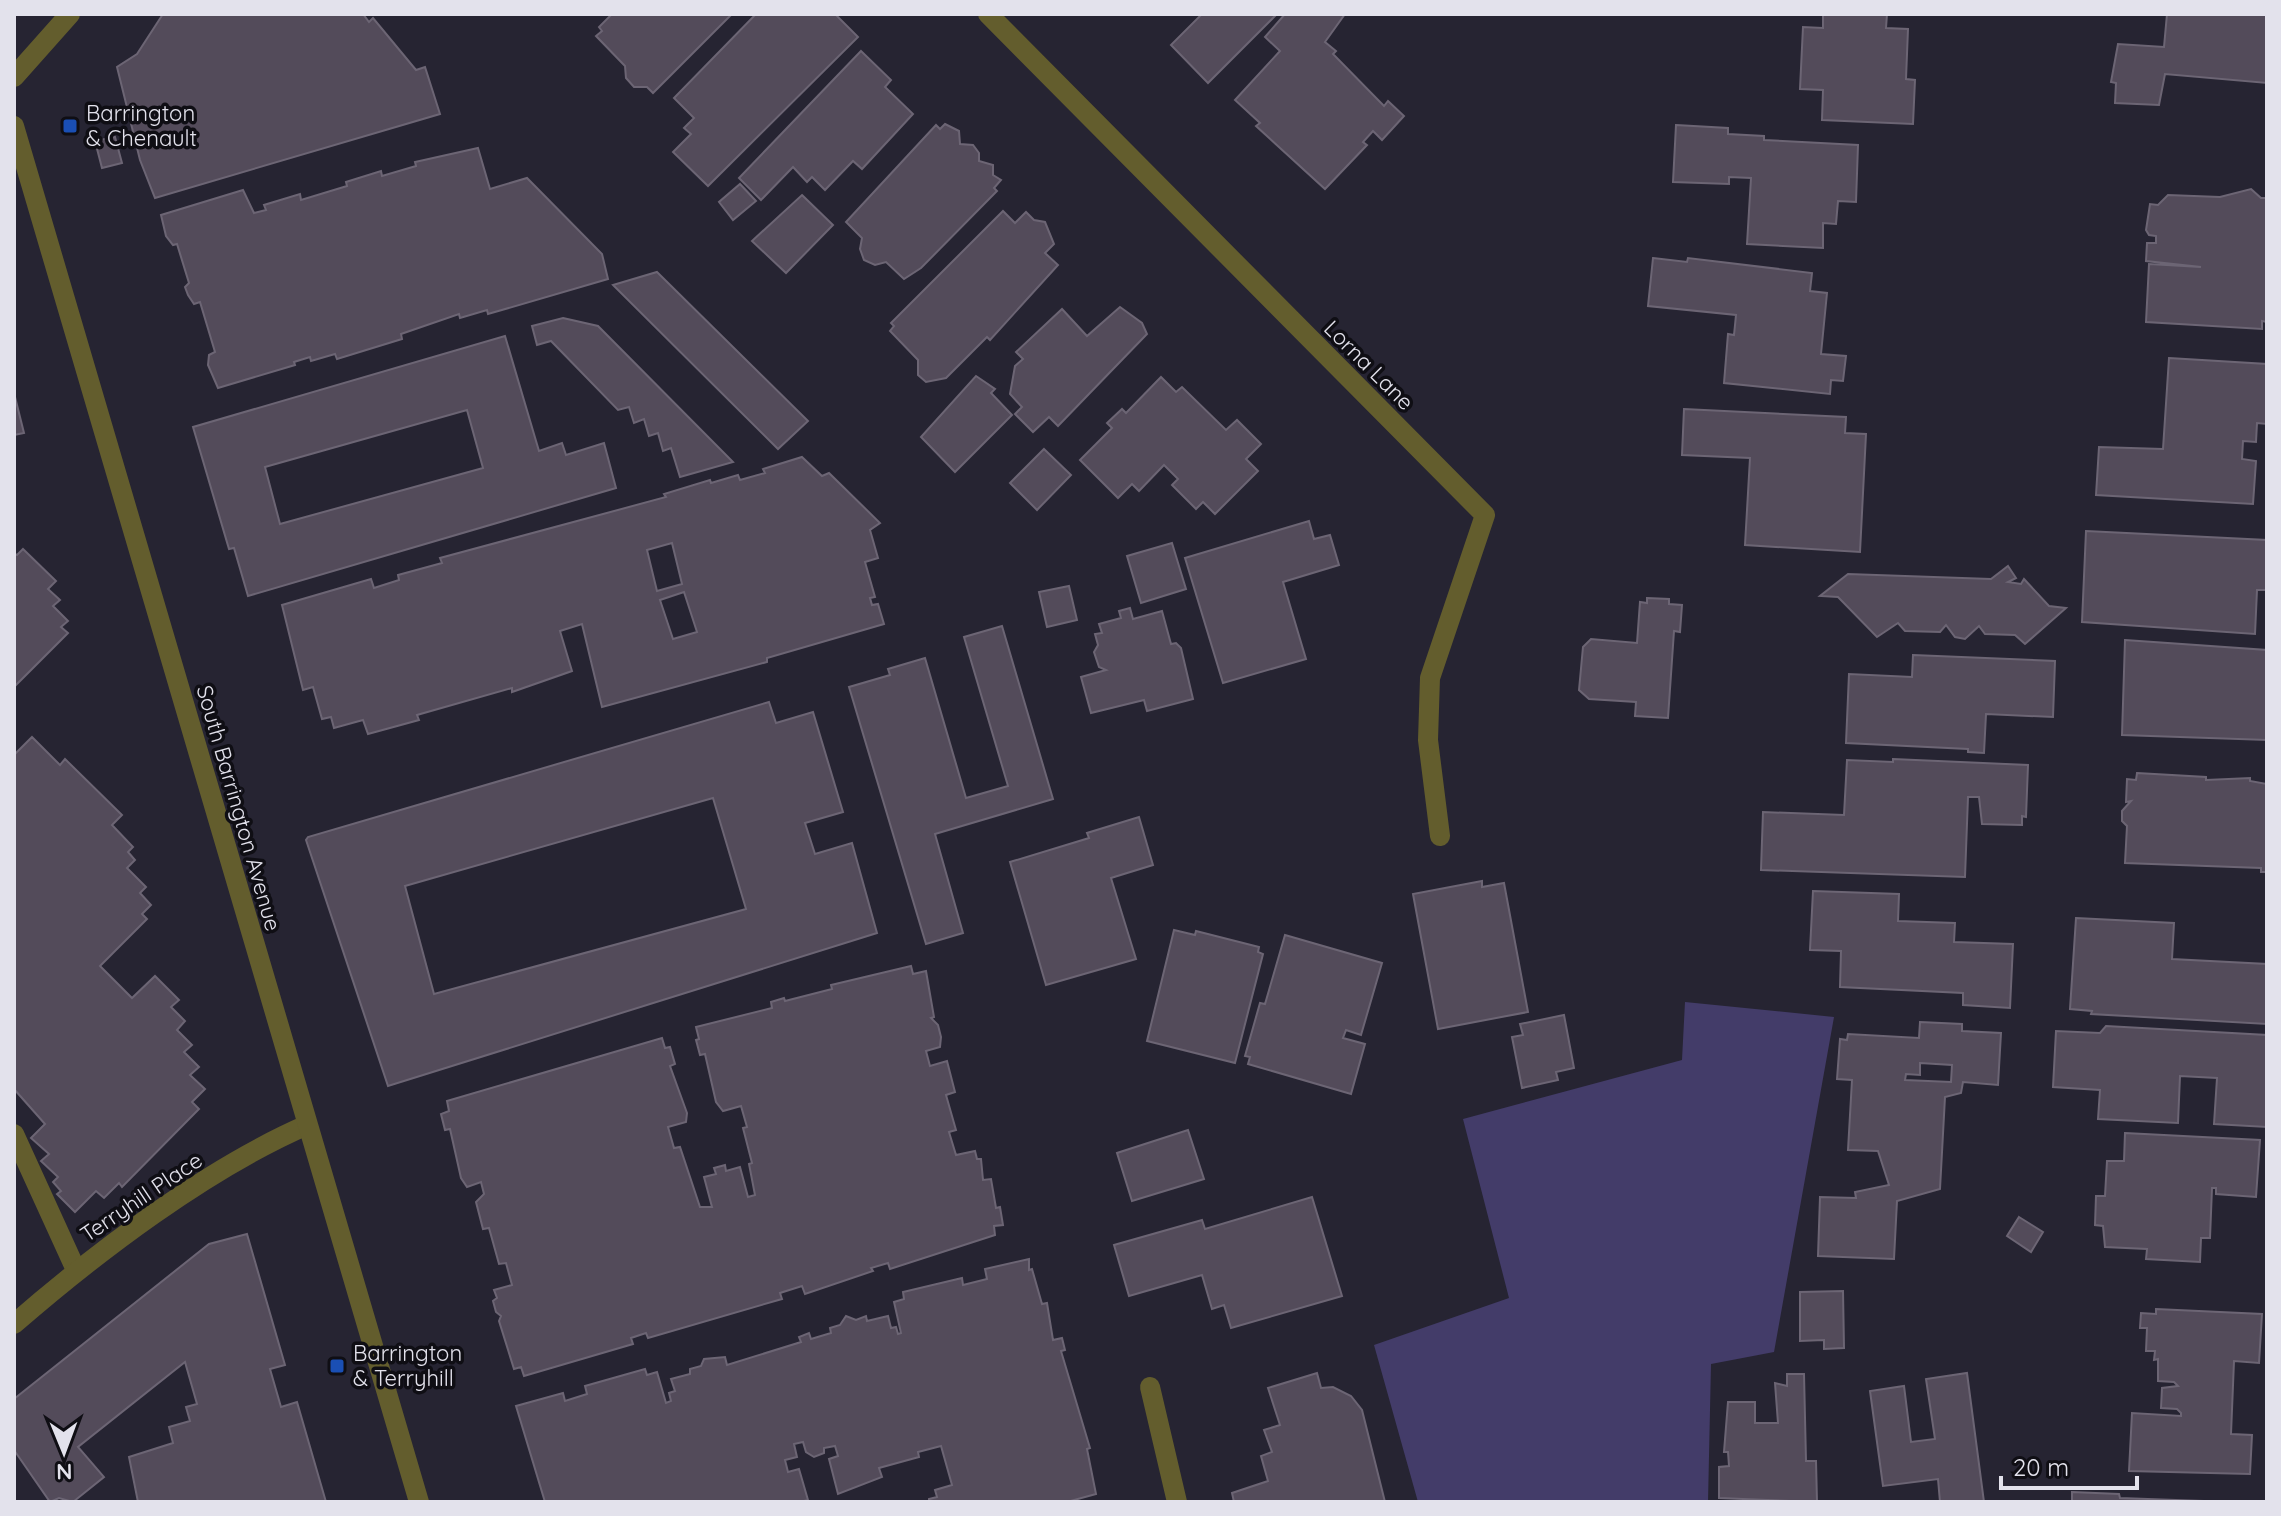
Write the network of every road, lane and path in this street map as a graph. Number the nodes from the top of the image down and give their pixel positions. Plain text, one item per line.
1 (70, 14) edge
2 (988, 14) edge
3 (14, 77) edge
4 (14, 126) edge
5 (1440, 836) dead end
6 (307, 1125) junction
7 (14, 1134) edge
8 (76, 1270) junction
9 (14, 1324) edge
10 (1150, 1387) dead end
11 (419, 1502) edge
12 (1177, 1502) edge

1 - 3 street
2 - 5 street, Lorna Lane
4 - 6 street, South Barrington Avenue
6 - 8 street, Terryhill Place
6 - 11 street, South Barrington Avenue
7 - 8 street
8 - 9 street, Terryhill Place
10 - 12 street

